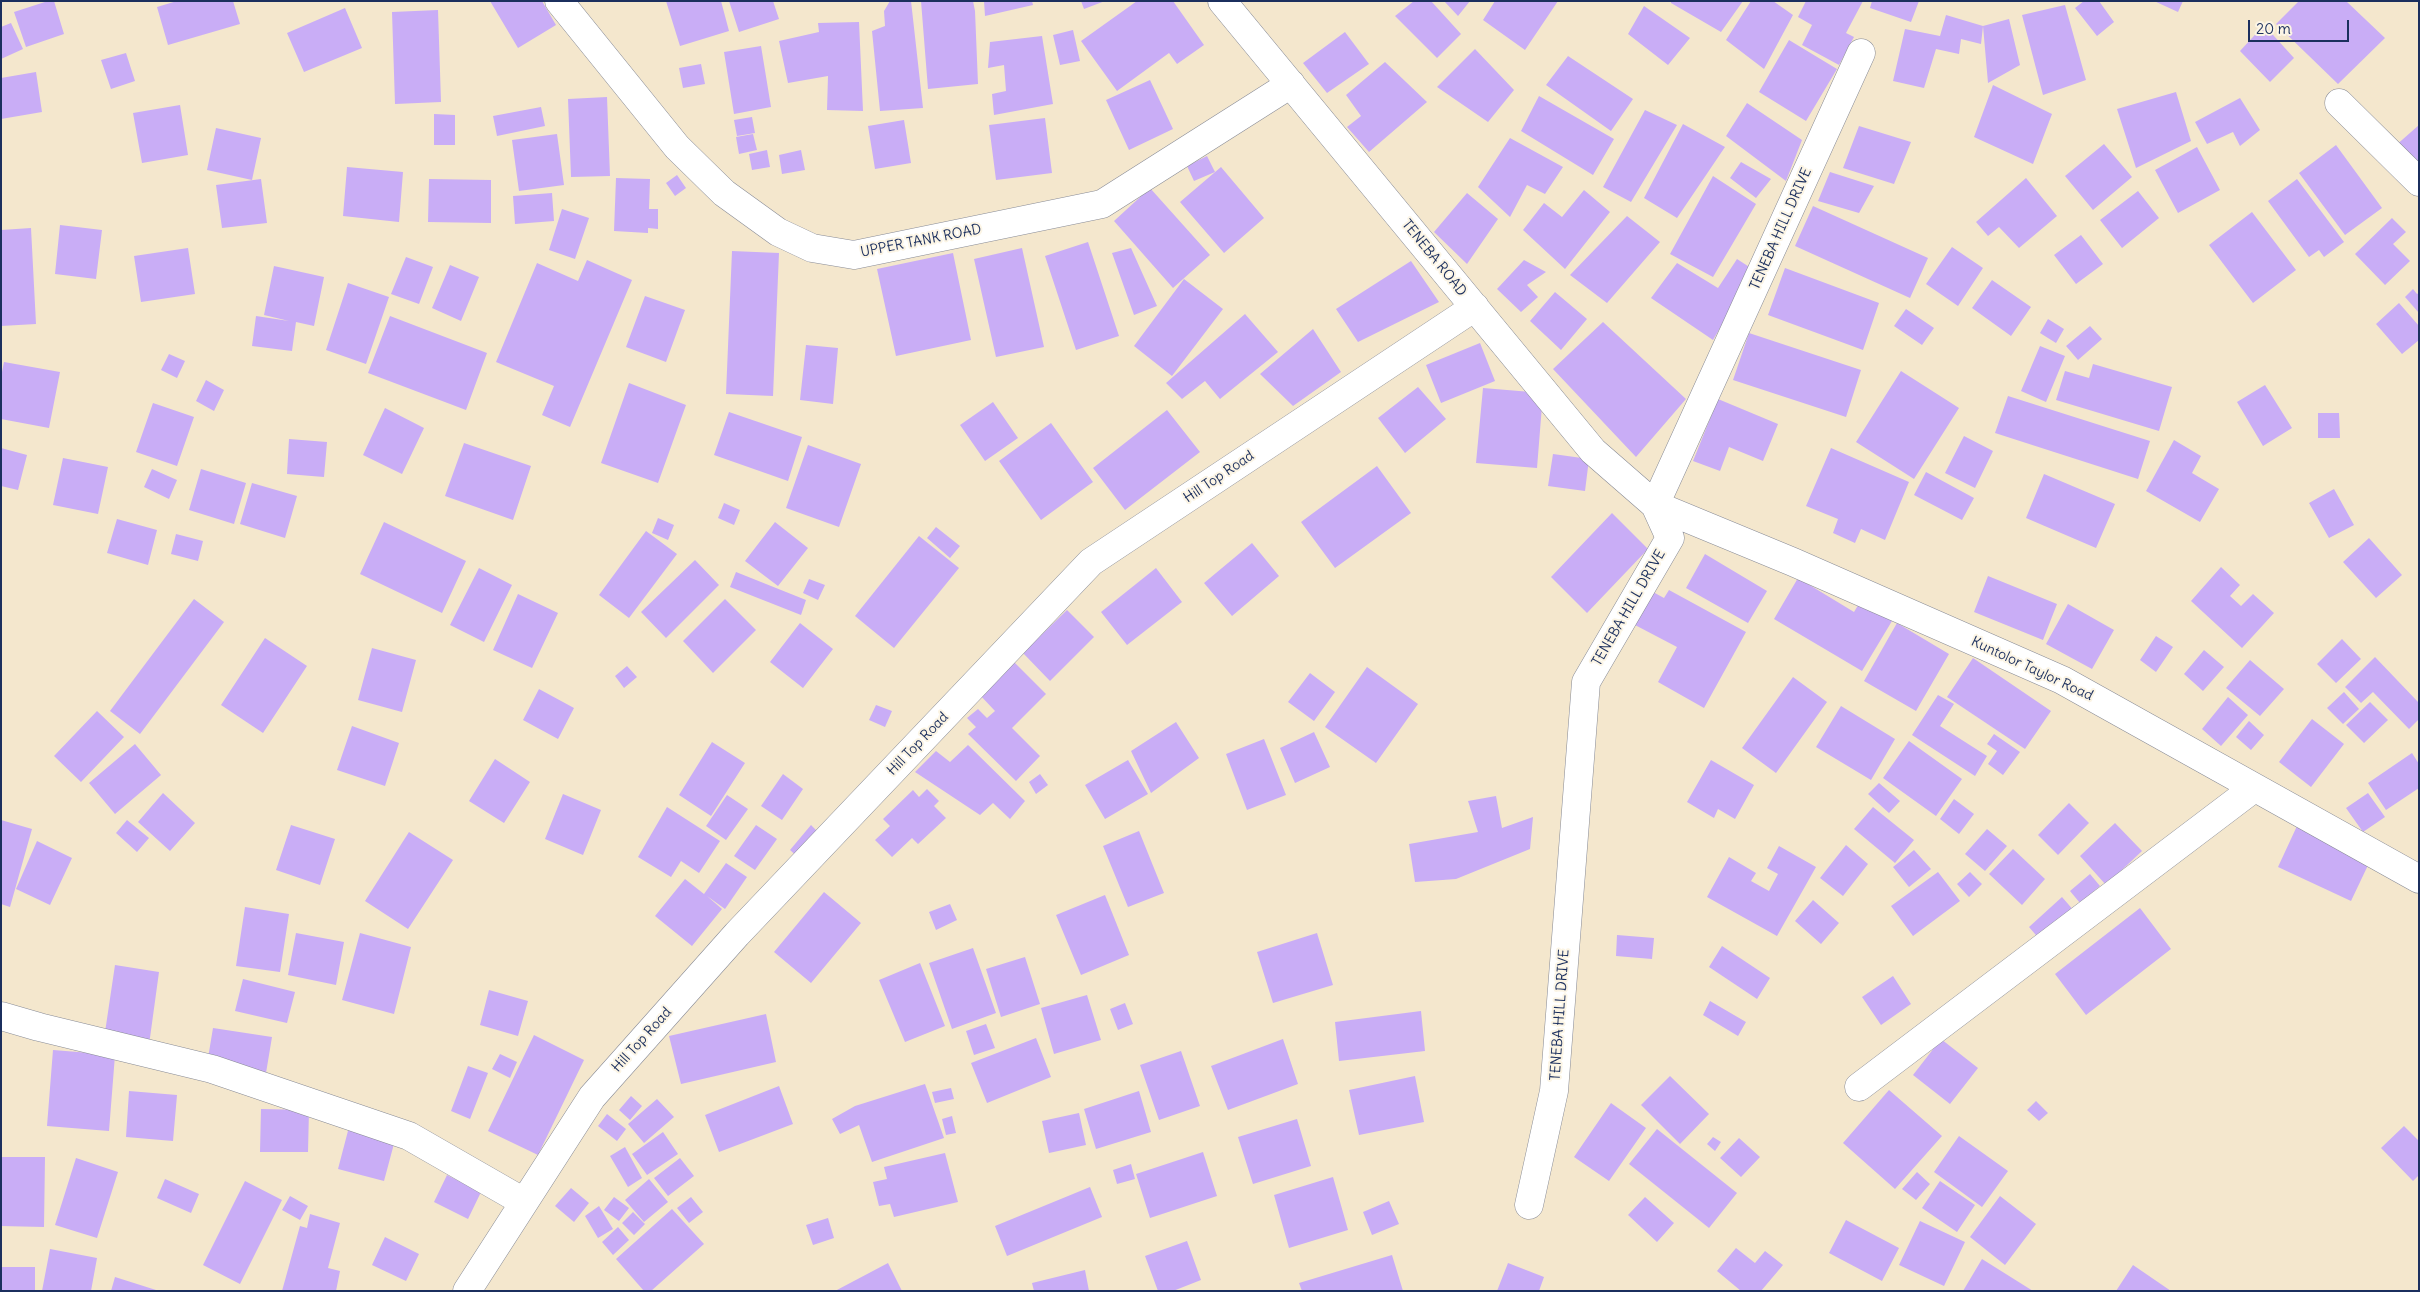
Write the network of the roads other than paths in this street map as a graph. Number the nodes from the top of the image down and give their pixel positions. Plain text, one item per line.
1 (558, 1) edge
2 (1222, 1) edge
3 (1860, 54) dead end
4 (1291, 84) junction
5 (2339, 103) dead end
6 (2419, 182) edge
7 (1475, 308) junction
8 (1656, 505) junction
9 (2254, 788) junction
10 (2419, 880) edge
11 (1, 1016) edge
12 (1859, 1087) dead end
13 (524, 1202) junction
14 (1529, 1205) dead end
15 (467, 1291) edge

1 - 4 street, UPPER TANK ROAD
2 - 4 street, TENEBA ROAD
3 - 8 street, TENEBA HILL DRIVE
4 - 7 street, TENEBA ROAD
5 - 6 street
7 - 8 street, TENEBA ROAD
7 - 13 street, Hill Top Road
8 - 9 street, Kuntolor Taylor Road
8 - 14 street, TENEBA HILL DRIVE
9 - 10 street, Kuntolor Taylor Road
9 - 12 street
11 - 13 street
13 - 15 street, Hill Top Road

